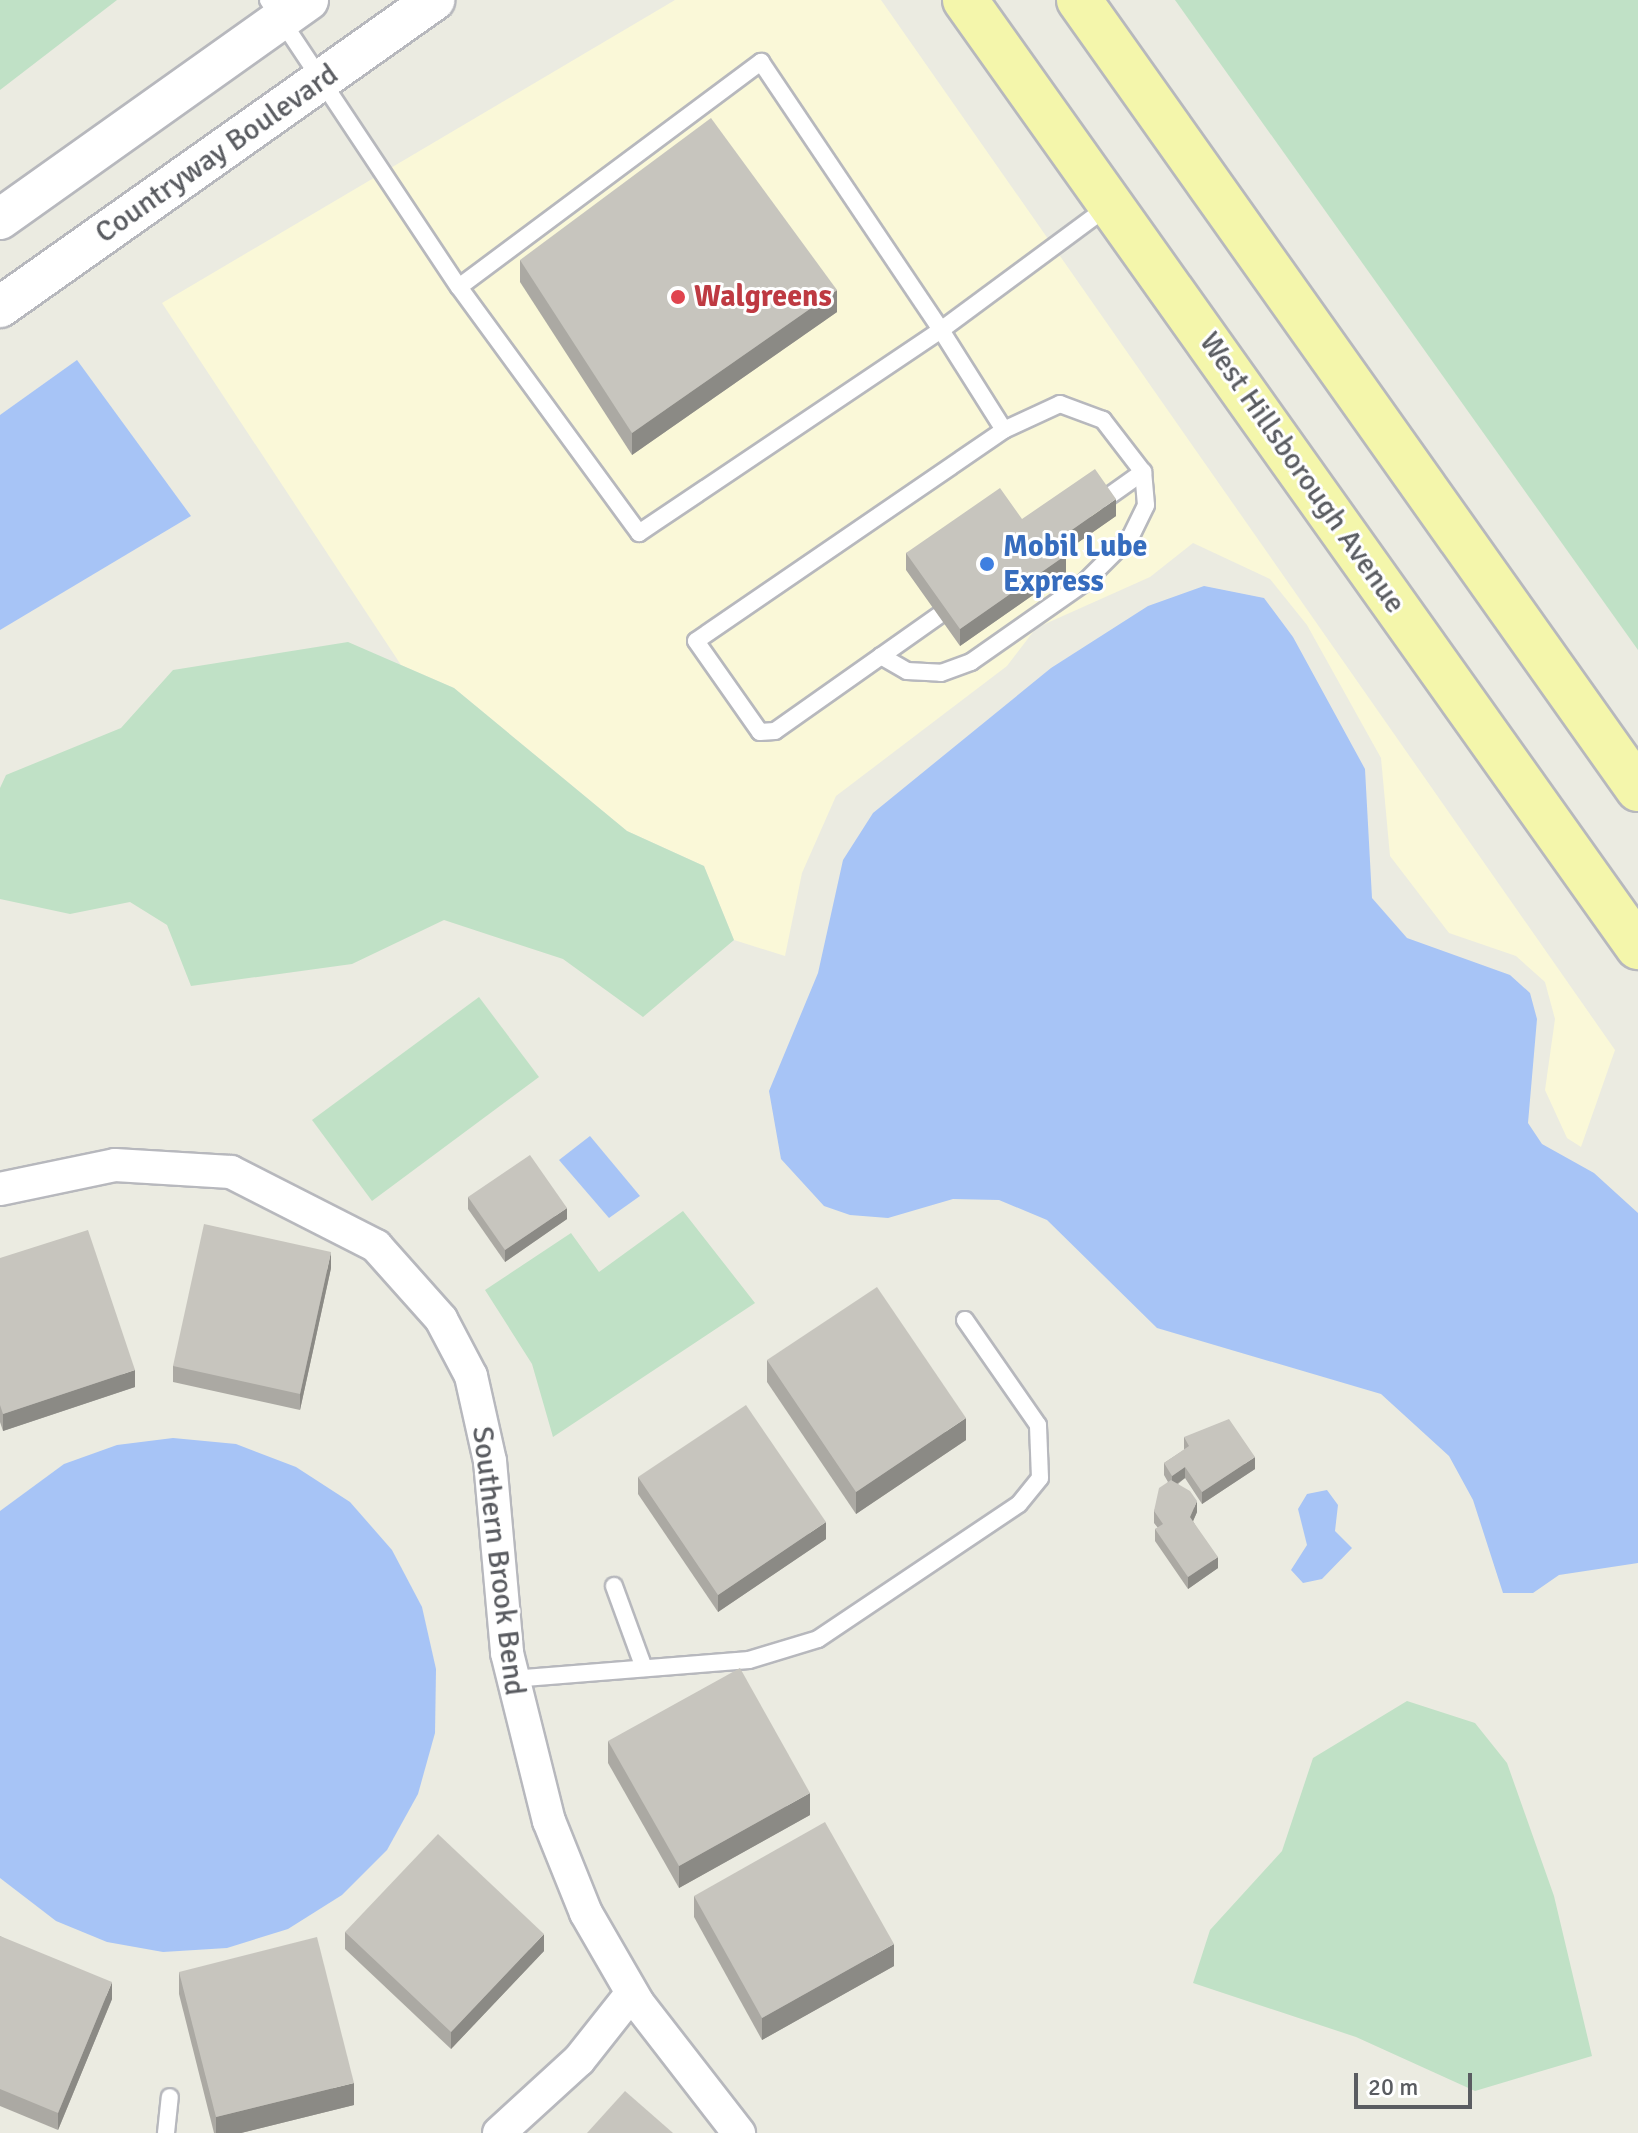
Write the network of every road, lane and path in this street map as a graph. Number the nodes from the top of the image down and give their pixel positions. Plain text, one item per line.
1 (434, 0) edge
2 (965, 0) edge
3 (1079, 0) edge
4 (285, 7) edge
5 (317, 83) junction
6 (1111, 204) junction
7 (0, 219) edge
8 (459, 287) junction
9 (0, 307) edge
10 (941, 330) junction
11 (1004, 430) junction
12 (1143, 472) junction
13 (1105, 499) edge
14 (938, 616) edge
15 (881, 656) junction
16 (1638, 789) edge
17 (1638, 947) edge
18 (0, 1189) edge
19 (965, 1320) dead end
20 (614, 1586) dead end
21 (644, 1668) junction
22 (512, 1679) junction
23 (632, 1993) junction
24 (170, 2097) dead end
25 (166, 2133) edge
26 (499, 2133) edge
27 (739, 2133) edge

1 - 5 street, Countryway Boulevard
2 - 6 main road, West Hillsborough Avenue
3 - 16 main road
4 - 5 lane
4 - 7 street
5 - 8 lane
5 - 9 street, Countryway Boulevard
6 - 10 lane
6 - 17 main road, West Hillsborough Avenue
8 - 10 lane
8 - 10 lane
10 - 11 lane
11 - 12 lane
11 - 15 lane
12 - 13 lane
12 - 15 lane
14 - 15 lane
18 - 22 street, Southern Brook Bend
19 - 21 lane
20 - 21 lane
21 - 22 lane
22 - 23 street, Southern Brook Bend
23 - 26 street
23 - 27 street, Southern Brook Bend
24 - 25 lane

